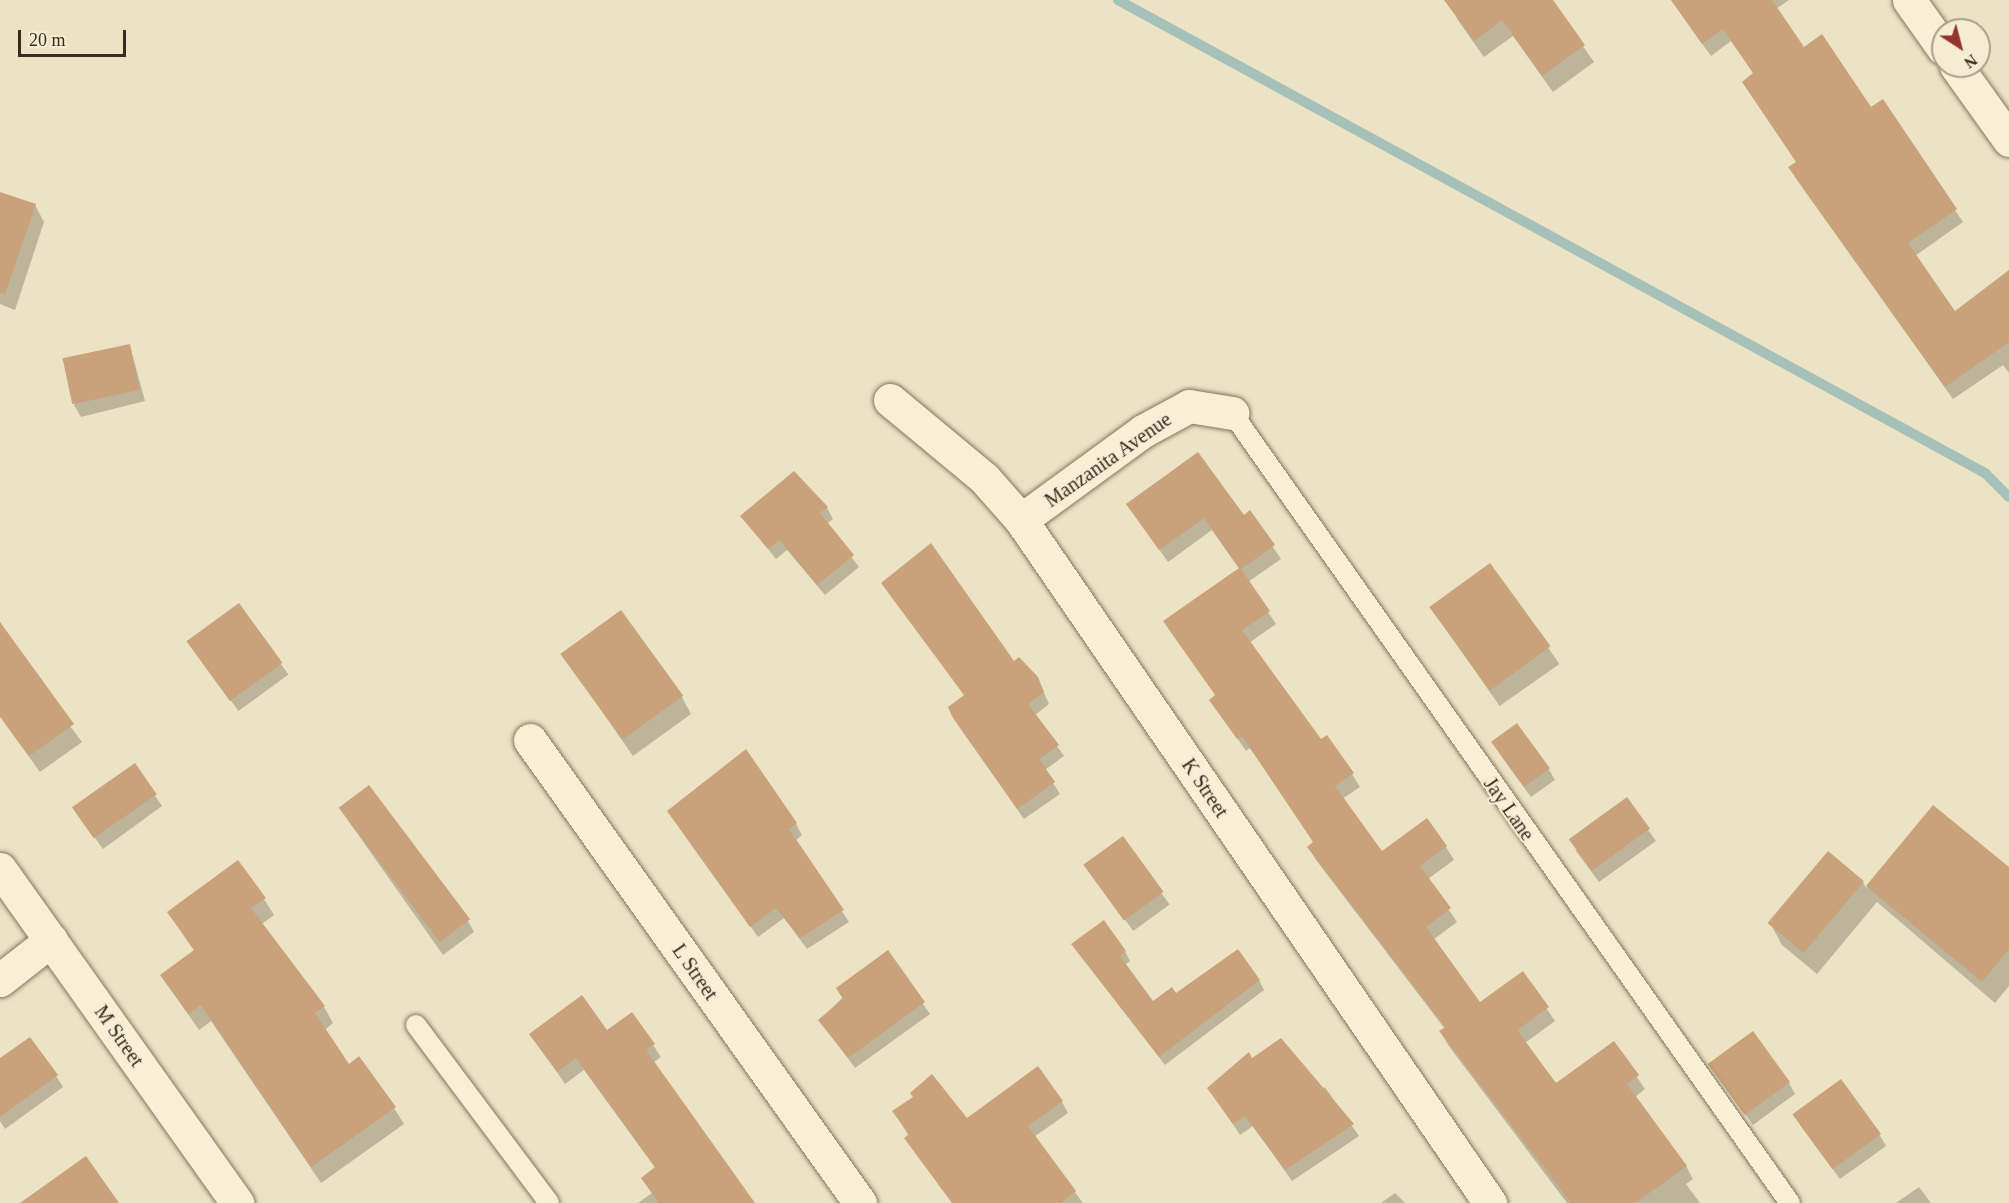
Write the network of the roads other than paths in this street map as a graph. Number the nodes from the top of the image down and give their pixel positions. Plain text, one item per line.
1 (1909, 0) edge
2 (1931, 31) edge
3 (1965, 78) edge
4 (2009, 140) edge
5 (890, 400) dead end
6 (1232, 413) joint
7 (1021, 520) junction
8 (530, 740) dead end
9 (0, 869) edge
10 (51, 940) junction
11 (0, 980) edge
12 (416, 1024) dead end
13 (237, 1203) edge
14 (549, 1203) edge
15 (860, 1203) edge
16 (1490, 1203) edge
17 (1790, 1203) edge

1 - 2 street
3 - 4 street
5 - 7 street, K Street
6 - 7 street, Manzanita Avenue
6 - 17 lane, Jay Lane
7 - 16 street, K Street
8 - 15 street, L Street
9 - 10 street, M Street
10 - 11 street
10 - 13 street, M Street
12 - 14 lane

